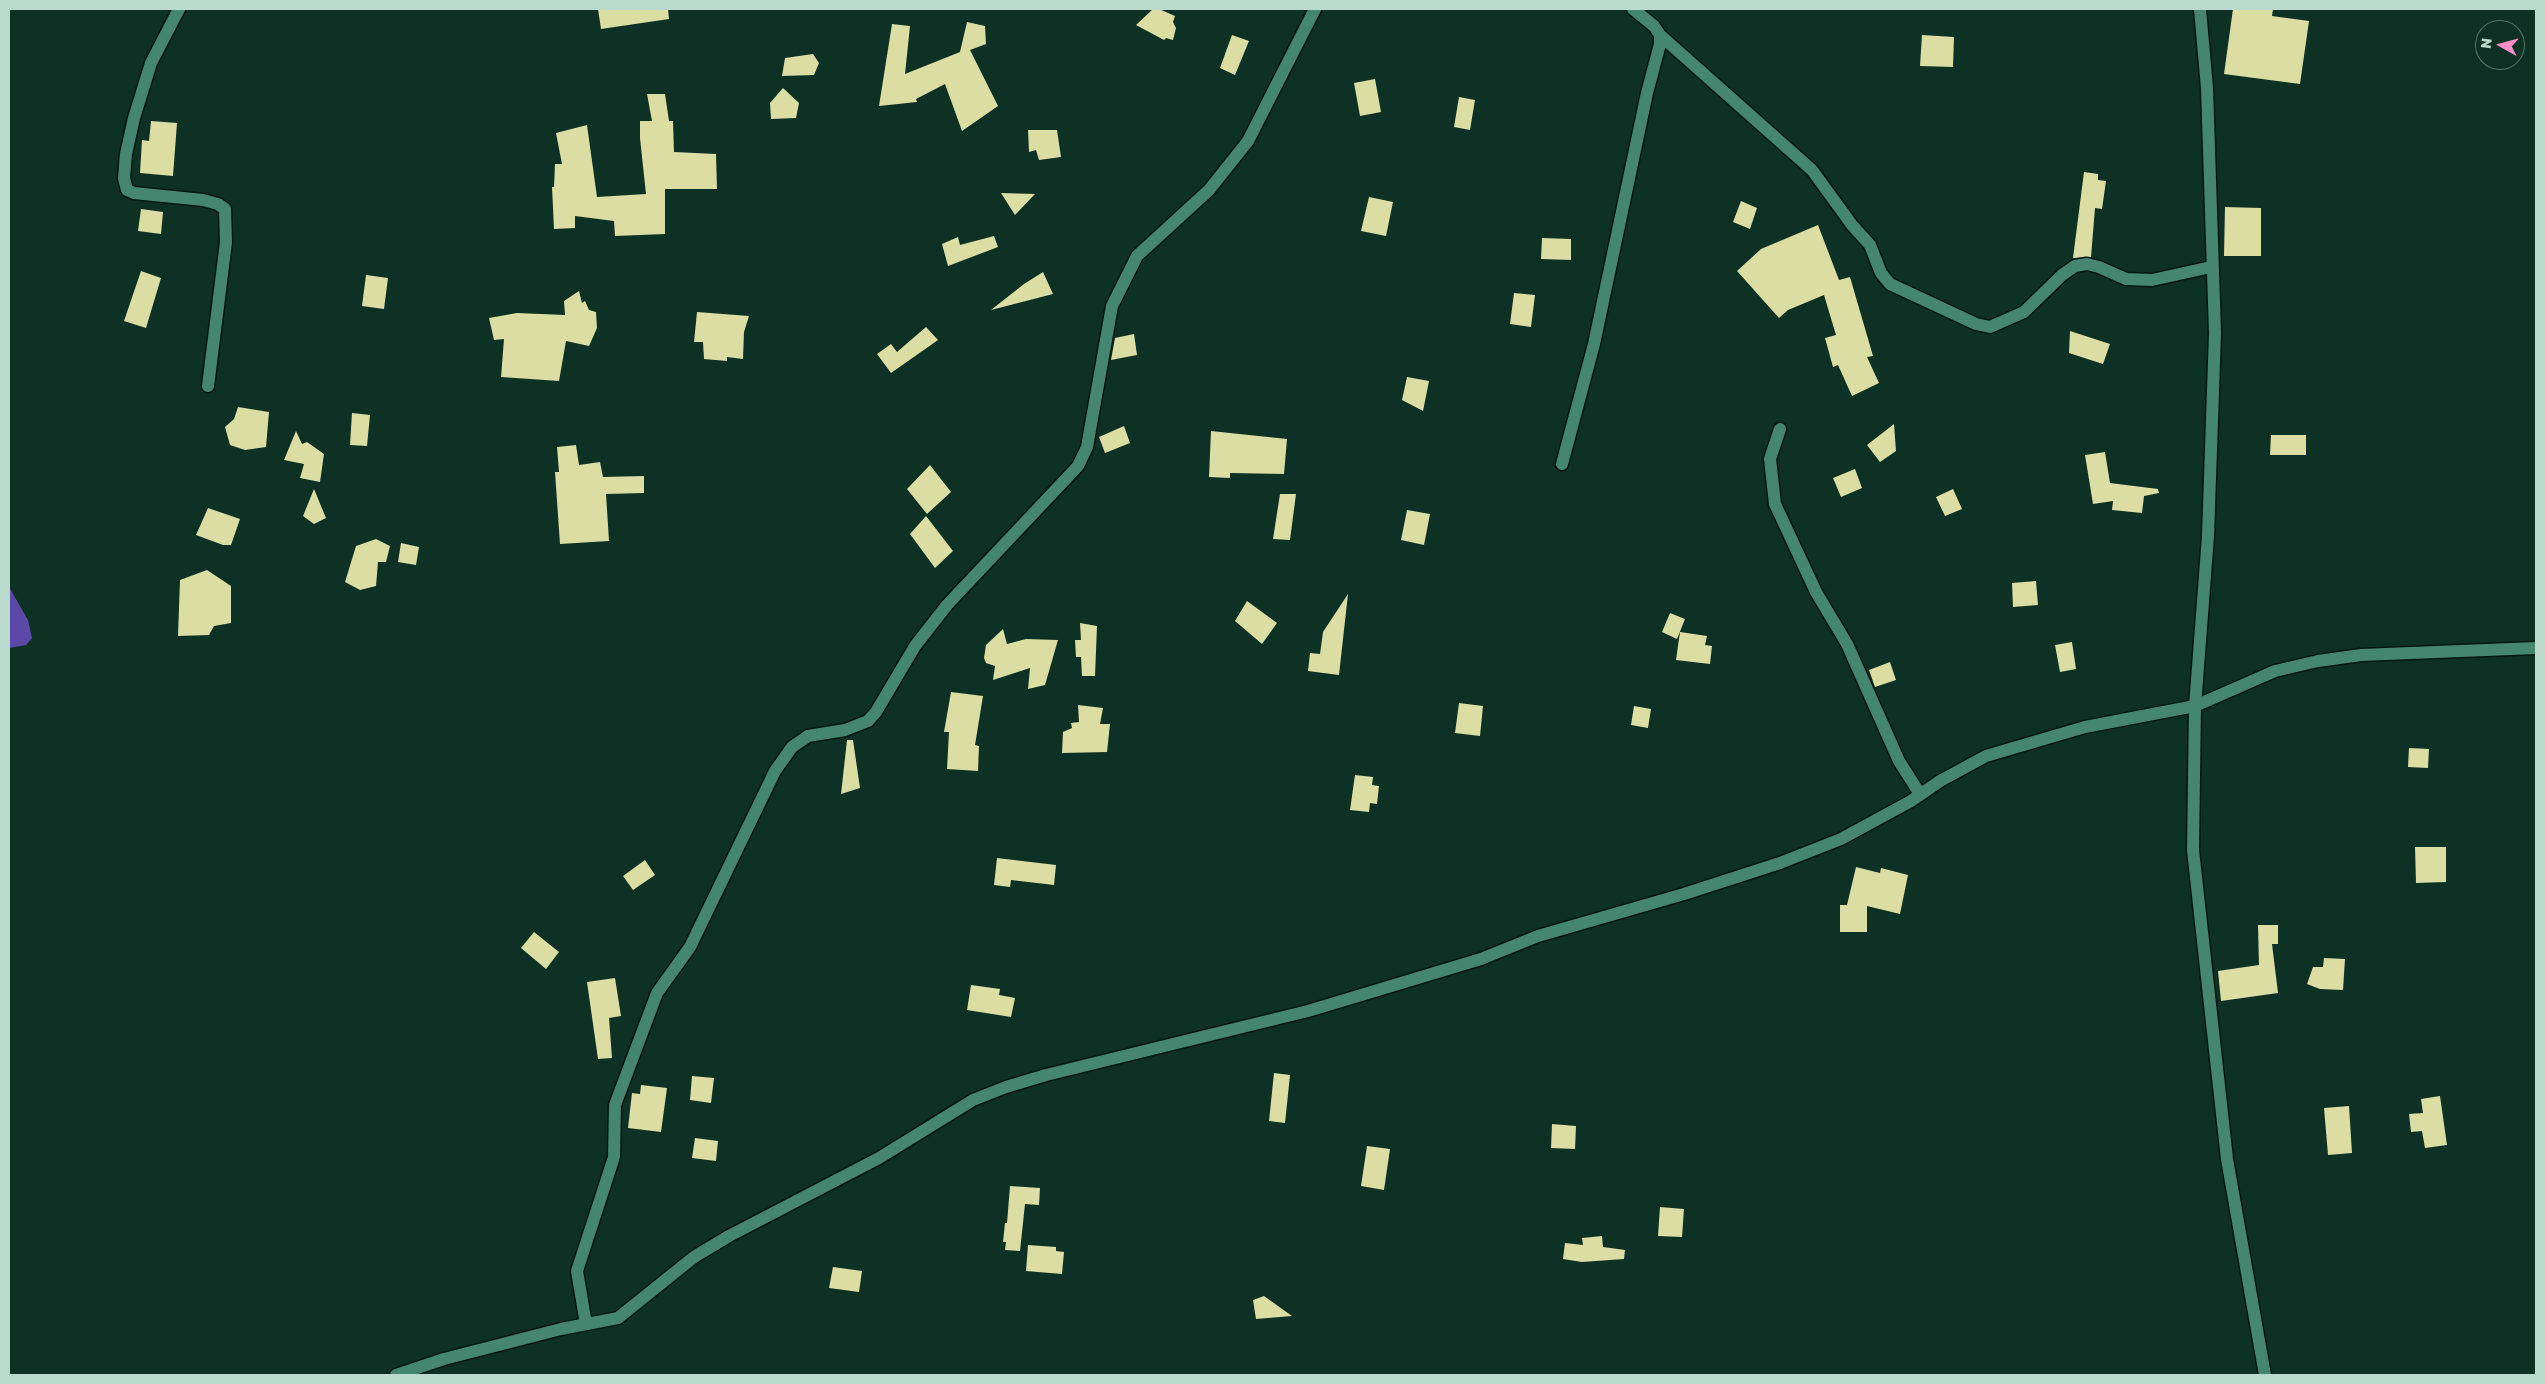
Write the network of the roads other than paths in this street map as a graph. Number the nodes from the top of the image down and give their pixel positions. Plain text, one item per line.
1 (179, 9) edge
2 (1314, 9) edge
3 (1633, 9) edge
4 (2200, 9) edge
5 (1660, 35) junction
6 (2211, 267) junction
7 (208, 386) dead end
8 (1780, 429) dead end
9 (1562, 464) dead end
10 (2536, 648) edge
11 (2195, 706) junction
12 (1920, 794) junction
13 (586, 1324) junction
14 (396, 1375) edge
15 (2265, 1375) edge

1 - 7 street
2 - 13 street
3 - 5 street
4 - 6 street
5 - 6 street
5 - 9 street
6 - 11 street
8 - 12 street
10 - 11 street
11 - 12 street
11 - 15 street
12 - 13 street
13 - 14 street

